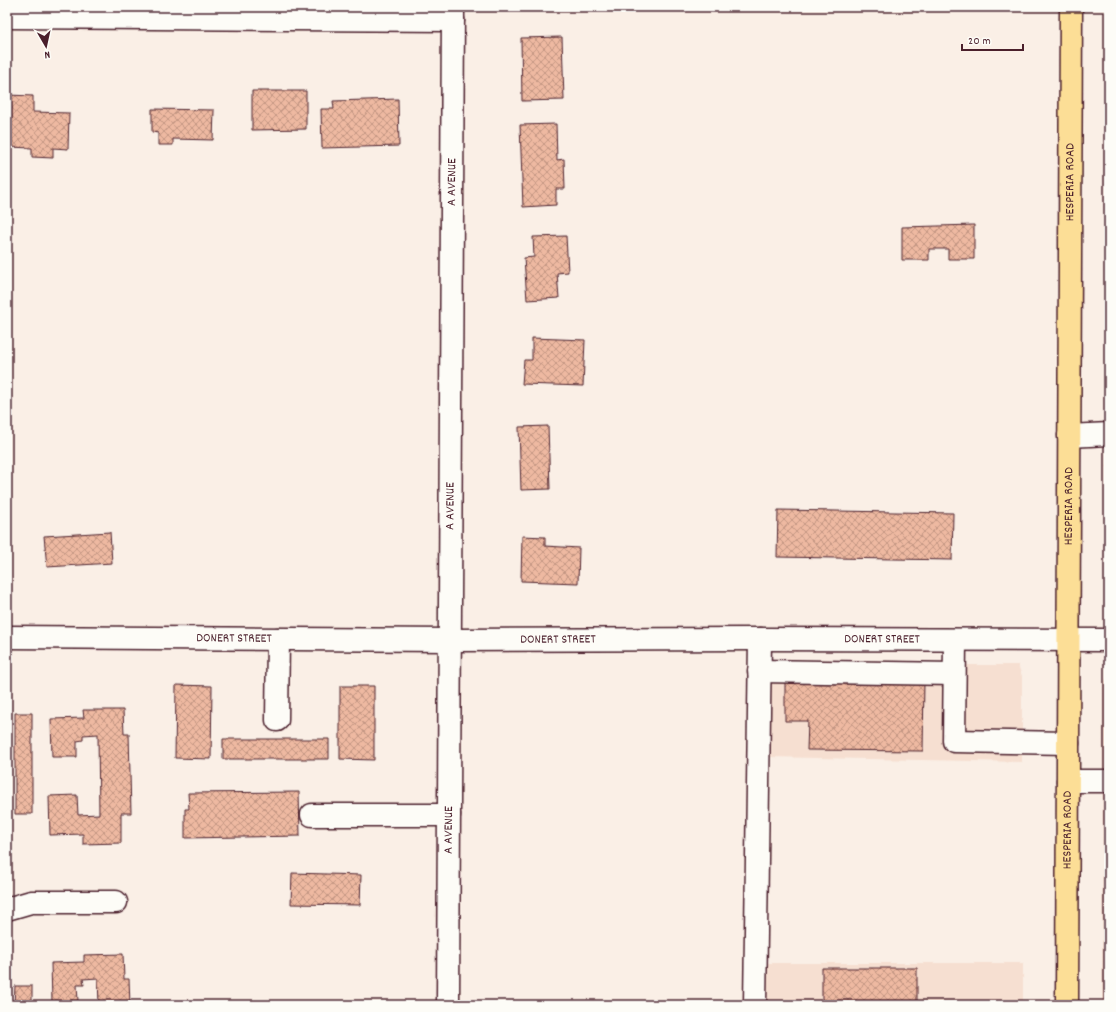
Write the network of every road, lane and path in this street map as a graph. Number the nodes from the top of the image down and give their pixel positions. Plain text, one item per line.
1 (1071, 7) edge
2 (453, 13) edge
3 (7, 17) edge
4 (1109, 434) edge
5 (1069, 436) junction
6 (7, 637) edge
7 (278, 639) junction
8 (760, 639) junction
9 (450, 640) junction
10 (955, 640) junction
11 (1069, 640) junction
12 (1109, 640) edge
13 (759, 671) junction
14 (954, 674) junction
15 (277, 720) dead end
16 (1068, 742) junction
17 (1068, 781) junction
18 (1109, 781) edge
19 (312, 815) dead end
20 (449, 815) junction
21 (116, 902) dead end
22 (7, 909) edge
23 (448, 1005) edge
24 (755, 1005) edge
25 (1067, 1005) edge

1 - 5 main road, HESPERIA ROAD
2 - 3 street
2 - 9 street, A AVENUE
4 - 5 street
5 - 11 main road, HESPERIA ROAD
6 - 7 street, DONERT STREET
7 - 9 street, DONERT STREET
7 - 15 street
8 - 9 street, DONERT STREET
8 - 10 street, DONERT STREET
8 - 13 street
9 - 20 street, A AVENUE
10 - 11 street, DONERT STREET
10 - 14 street
11 - 12 street, DONERT STREET
11 - 16 main road, HESPERIA ROAD
13 - 14 street
13 - 24 street
14 - 16 street
16 - 17 main road, HESPERIA ROAD
17 - 18 street
17 - 25 main road, HESPERIA ROAD
19 - 20 street
20 - 23 street, A AVENUE
21 - 22 street

